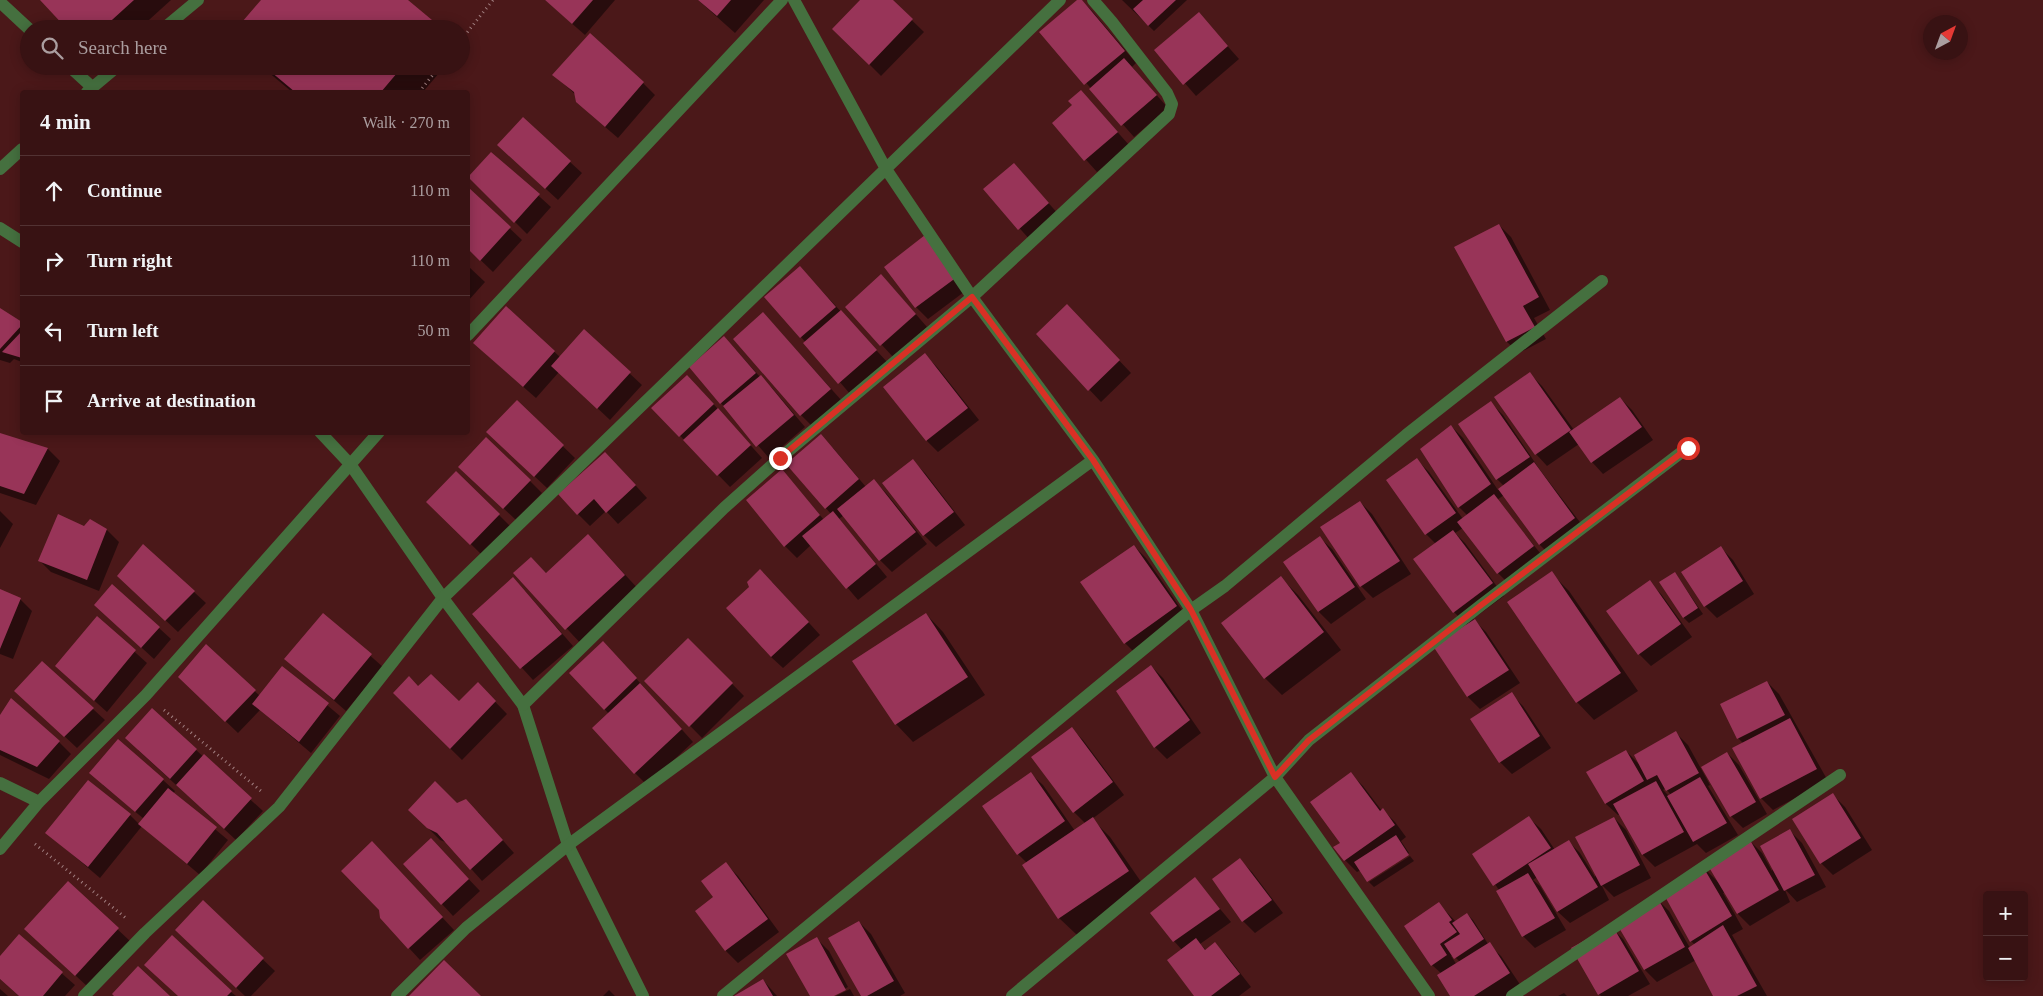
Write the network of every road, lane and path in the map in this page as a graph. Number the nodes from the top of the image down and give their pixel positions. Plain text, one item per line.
1 (198, 0) edge
2 (493, 0) edge
3 (782, 0) edge
4 (794, 0) edge
5 (1060, 0) edge
6 (1093, 0) edge
7 (0, 2) edge
8 (174, 20) edge
9 (20, 21) edge
10 (470, 29) edge
11 (77, 75) edge
12 (108, 75) edge
13 (433, 75) edge
14 (90, 90) edge
15 (422, 90) edge
16 (20, 151) edge
17 (0, 169) edge
18 (886, 169) junction
19 (0, 228) edge
20 (20, 241) edge
21 (1602, 281) dead end
22 (972, 297) junction
23 (470, 333) edge
24 (323, 435) edge
25 (376, 435) edge
26 (1688, 448) dead end
27 (1093, 460) junction
28 (350, 464) junction
29 (443, 598) junction
30 (1191, 610) junction
31 (146, 695) junction
32 (523, 705) junction
33 (1840, 775) dead end
34 (1275, 777) junction
35 (0, 783) edge
36 (40, 802) junction
37 (279, 806) junction
38 (18, 829) junction
39 (568, 845) junction
40 (0, 849) edge
41 (145, 933) junction
42 (84, 996) edge
43 (397, 996) edge
44 (643, 996) edge
45 (722, 996) edge
46 (1012, 996) edge
47 (1429, 996) edge
48 (1512, 996) edge

1 - 8 street
2 - 10 path
3 - 23 street
4 - 18 street
5 - 18 street
6 - 22 street
7 - 9 street
11 - 14 street
12 - 14 street
13 - 15 path
16 - 17 street
18 - 22 street
18 - 29 street
19 - 20 street
21 - 30 street
22 - 27 street
22 - 32 street
24 - 28 street
25 - 28 street
26 - 34 street
27 - 30 street
27 - 39 street
28 - 29 street
28 - 31 street
29 - 32 street
29 - 37 street
30 - 34 street
30 - 45 street
31 - 36 street
31 - 37 path
32 - 39 street
33 - 48 street
34 - 46 street
34 - 47 street
35 - 36 street
36 - 38 street
37 - 41 street
38 - 40 street
38 - 41 path
39 - 43 street
39 - 44 street
41 - 42 street

